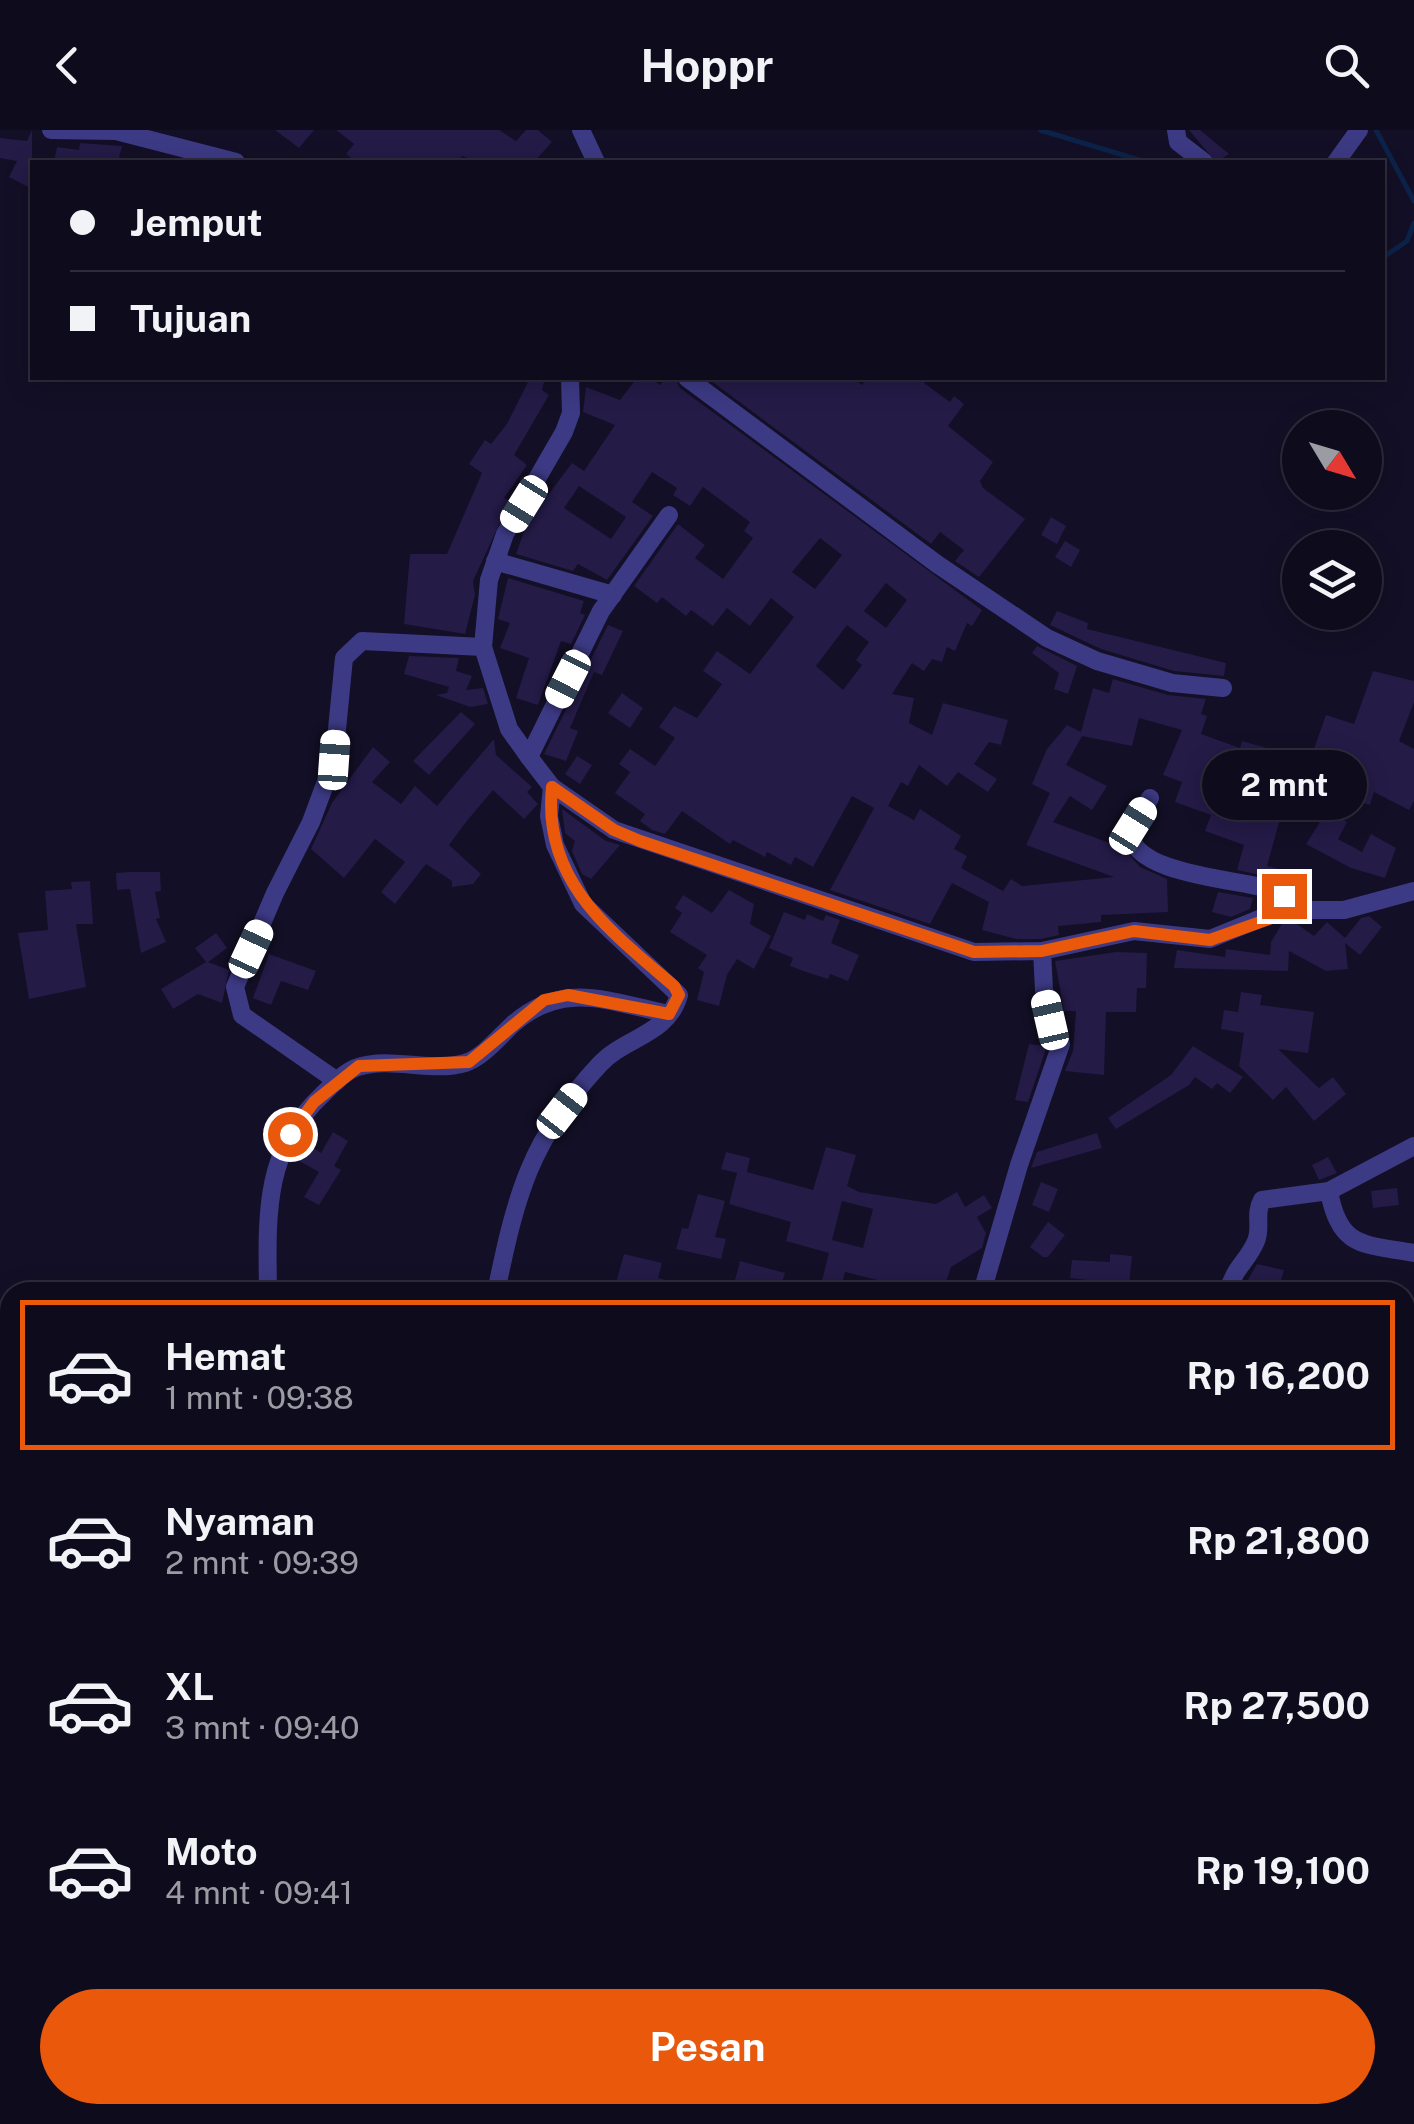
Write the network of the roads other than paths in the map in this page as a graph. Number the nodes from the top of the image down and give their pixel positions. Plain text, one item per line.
1 (51, 130) edge
2 (581, 130) edge
3 (1176, 130) edge
4 (1359, 130) edge
5 (228, 160) edge
6 (595, 160) edge
7 (1201, 160) edge
8 (1337, 160) edge
9 (570, 380) edge
10 (690, 380) edge
11 (669, 515) dead end
12 (496, 560) junction
13 (613, 595) junction
14 (483, 647) junction
15 (1223, 688) dead end
16 (529, 757) junction
17 (552, 787) junction
18 (1150, 798) dead end
19 (1414, 891) edge
20 (1300, 908) junction
21 (1042, 951) junction
22 (669, 1014) junction
23 (337, 1081) junction
24 (1414, 1146) edge
25 (1328, 1192) junction
26 (1414, 1253) edge
27 (268, 1282) edge
28 (498, 1282) edge
29 (985, 1282) edge
30 (1231, 1282) edge

1 - 5 street
2 - 6 street
3 - 7 street
4 - 8 street
9 - 12 street
10 - 15 street
11 - 13 street
12 - 13 street
12 - 14 street
13 - 16 street
14 - 16 street
14 - 23 street
16 - 17 street
17 - 21 street
17 - 22 street
18 - 20 street
19 - 20 street
20 - 21 street
21 - 29 street
22 - 23 street
22 - 28 street
23 - 27 street
24 - 25 street
25 - 26 street
25 - 30 street

